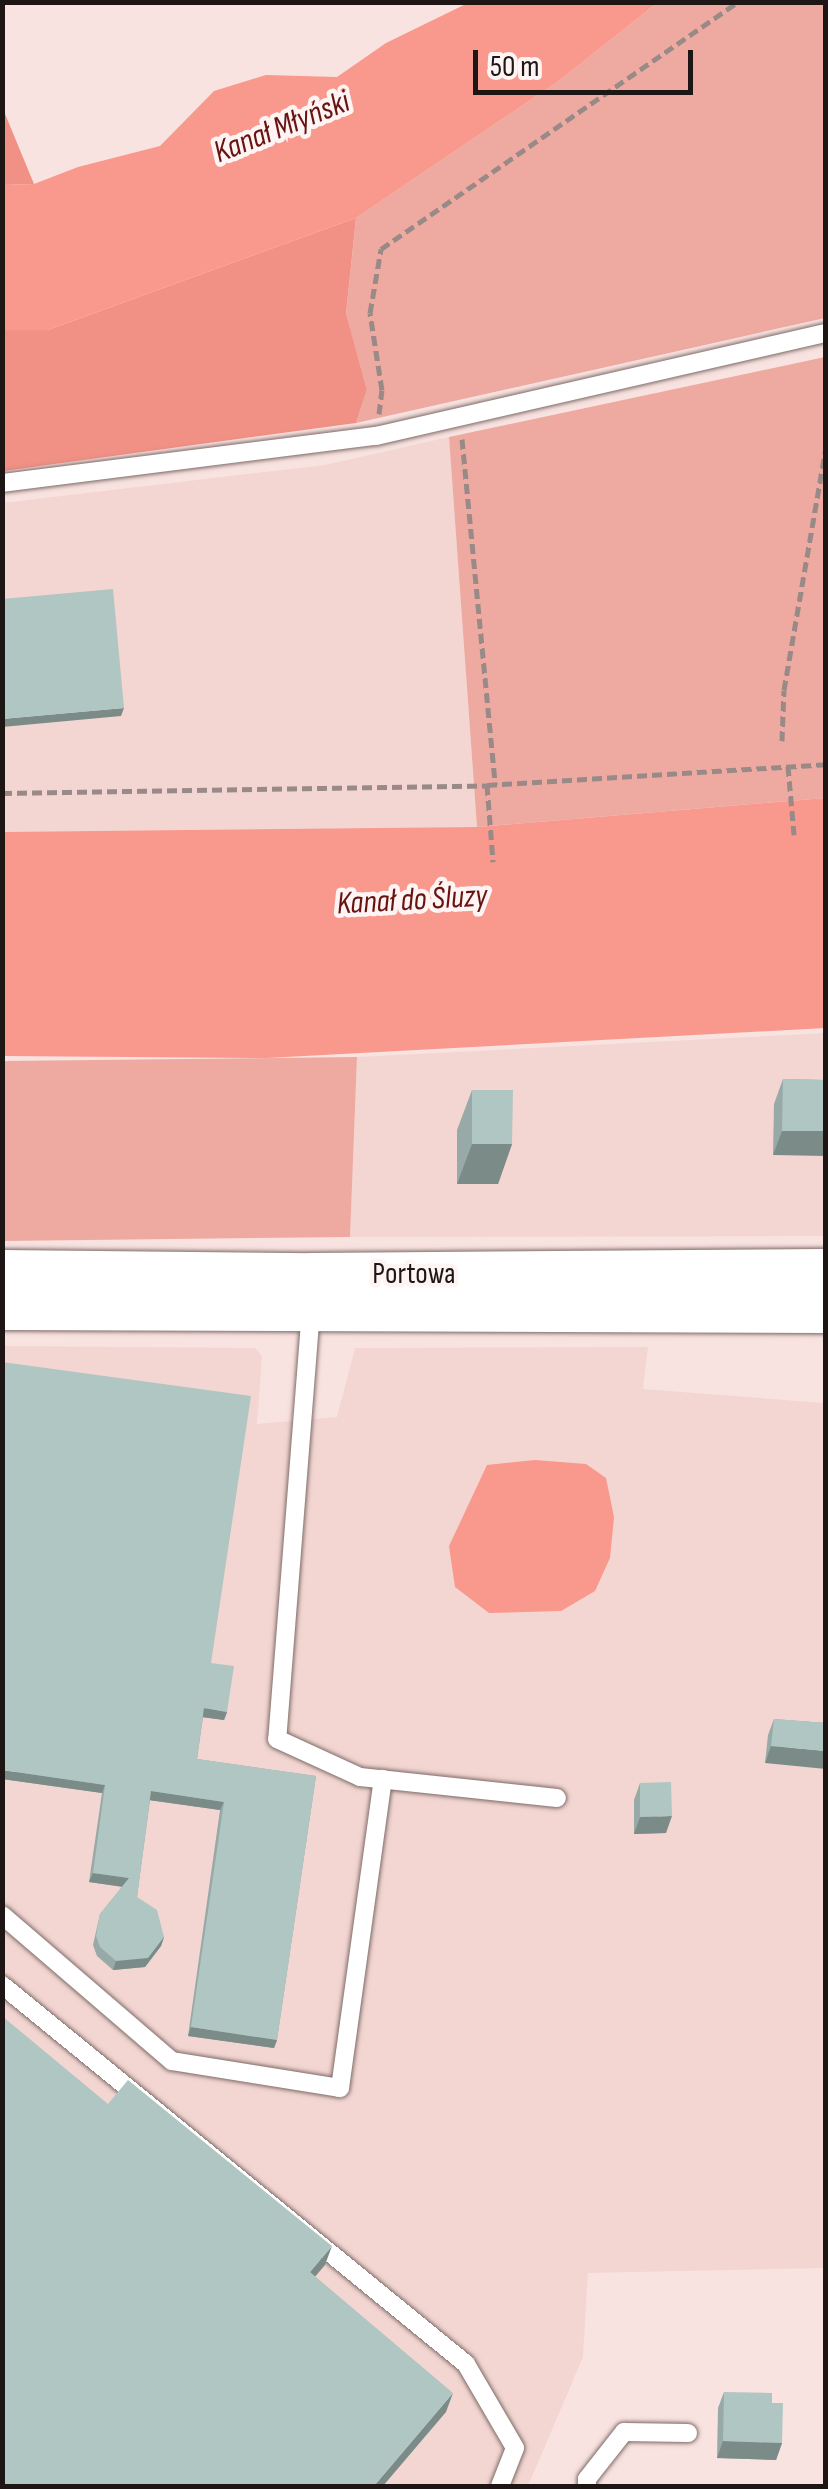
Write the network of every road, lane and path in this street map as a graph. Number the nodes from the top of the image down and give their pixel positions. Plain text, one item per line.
1 (738, 2) edge
2 (826, 334) edge
3 (460, 418) junction
4 (376, 436) junction
5 (826, 447) edge
6 (2, 484) edge
7 (782, 740) dead end
8 (826, 764) edge
9 (788, 766) junction
10 (491, 785) junction
11 (2, 793) edge
12 (794, 835) dead end
13 (493, 862) dead end
14 (2, 1270) edge
15 (826, 1270) edge
16 (311, 1293) junction
17 (2, 1309) edge
18 (826, 1312) edge
19 (383, 1779) junction
20 (557, 1798) dead end
21 (2, 1914) edge
22 (2, 1985) edge
23 (688, 2433) dead end
24 (500, 2486) edge
25 (587, 2486) edge

1 - 4 path
2 - 3 lane
3 - 4 lane
3 - 10 path
4 - 6 lane
5 - 7 path
8 - 9 path
9 - 10 path
9 - 12 path
10 - 11 path
10 - 13 path
14 - 16 street, Portowa
15 - 16 street, Portowa
16 - 17 street, Portowa
16 - 18 street, Portowa
16 - 19 lane
19 - 20 lane
19 - 21 lane
22 - 24 lane
23 - 25 lane

